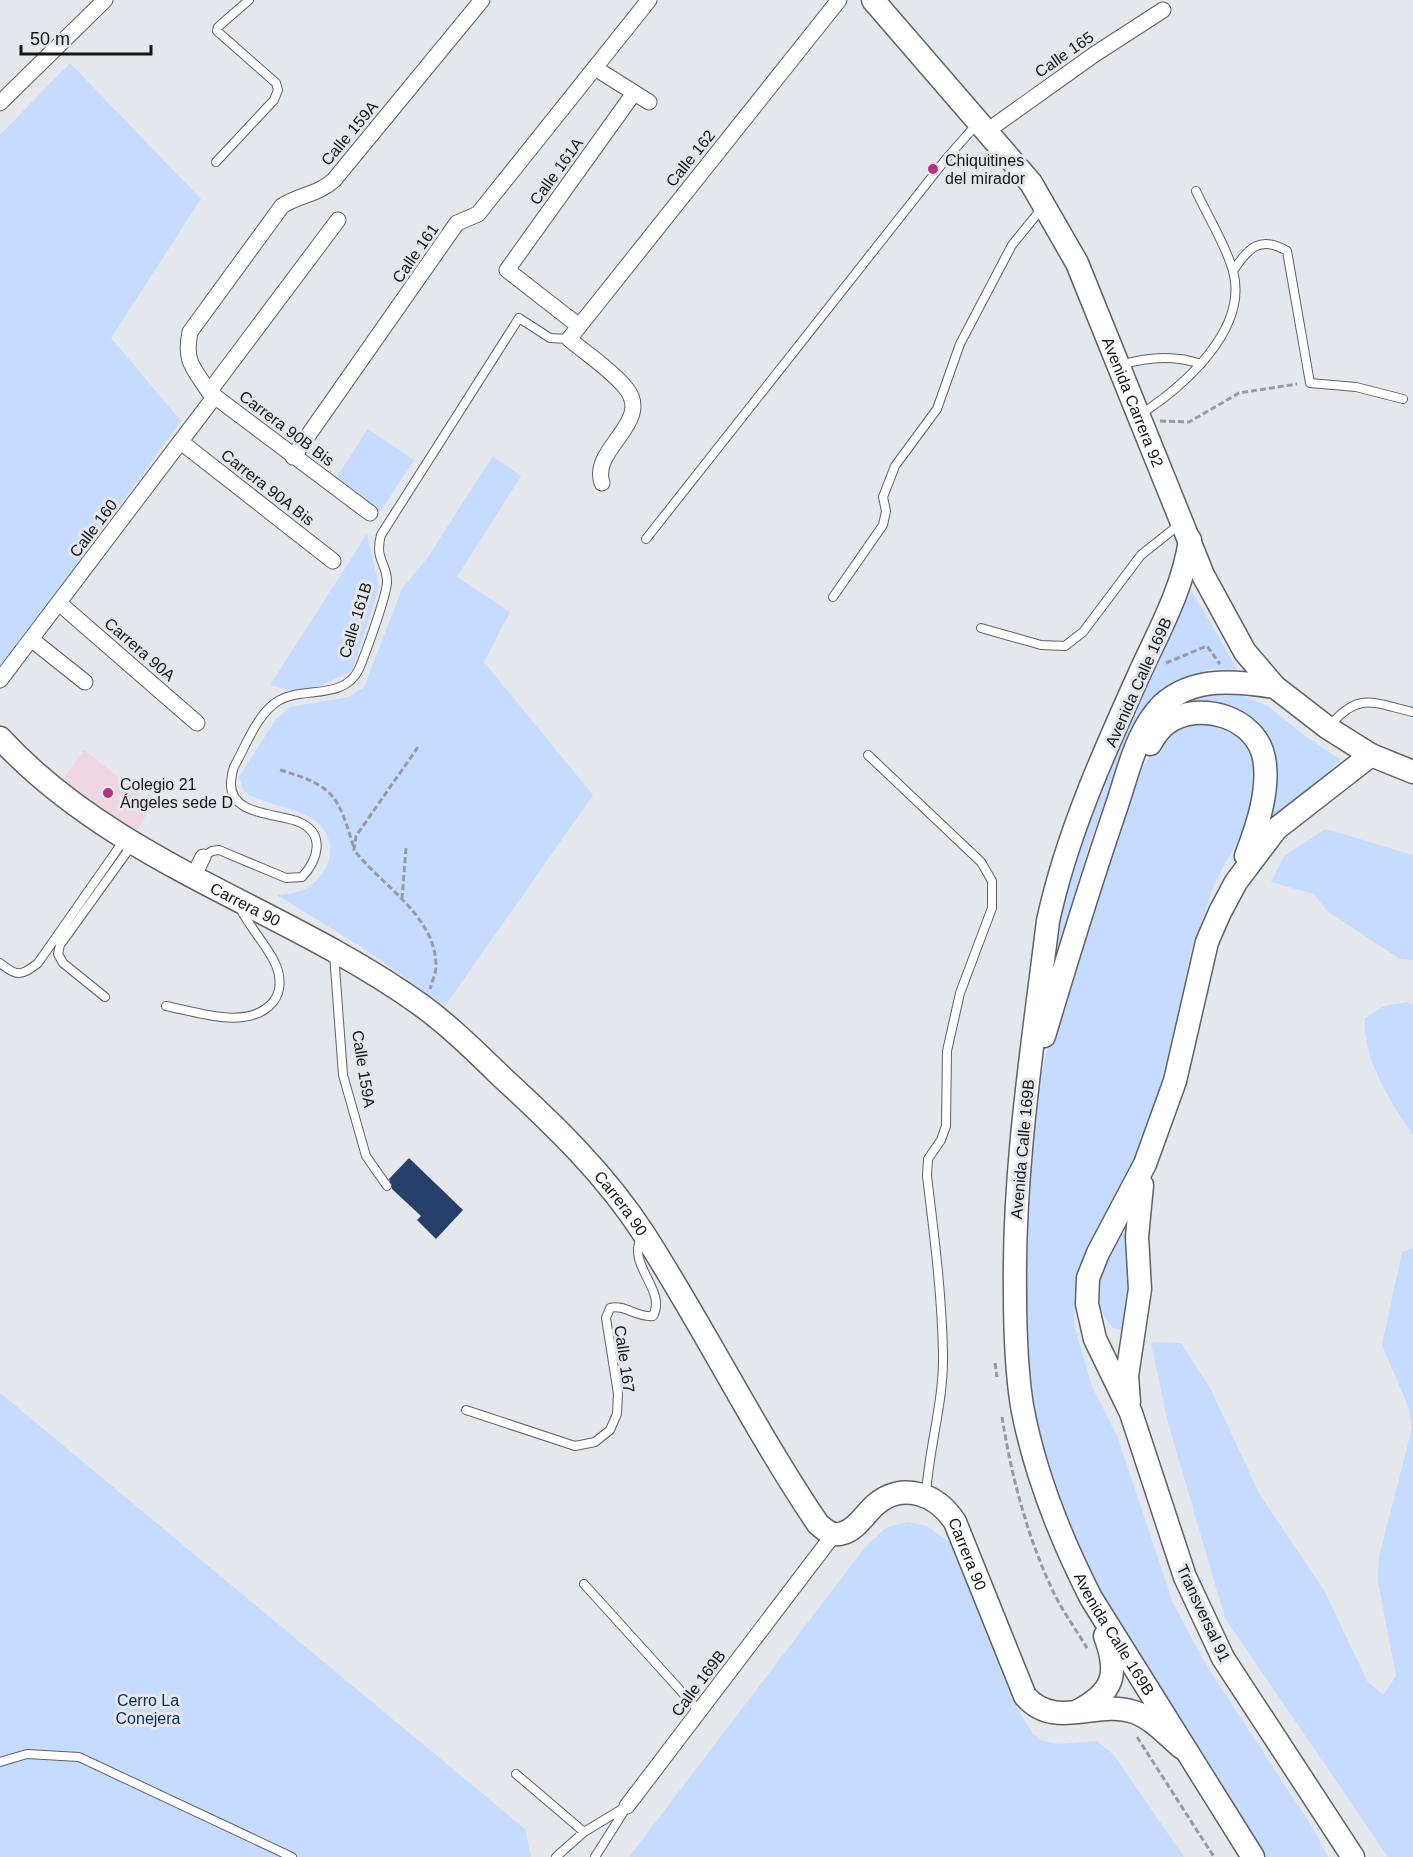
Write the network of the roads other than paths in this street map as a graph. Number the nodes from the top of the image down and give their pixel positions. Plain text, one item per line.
1 (105, 0) edge
2 (249, 0) edge
3 (482, 0) edge
4 (649, 0) edge
5 (839, 0) edge
6 (873, 0) edge
7 (1163, 10) dead end
8 (595, 68) junction
9 (634, 93) junction
10 (649, 102) dead end
11 (0, 103) edge
12 (983, 127) junction
13 (216, 162) dead end
14 (1196, 191) dead end
15 (1046, 205) junction
16 (338, 220) dead end
17 (1233, 271) junction
18 (579, 326) junction
19 (568, 339) junction
20 (191, 364) joint
21 (1201, 364) junction
22 (1120, 366) junction
23 (212, 394) junction
24 (1403, 399) dead end
25 (1142, 421) junction
26 (181, 442) junction
27 (293, 456) junction
28 (602, 483) dead end
29 (370, 513) dead end
30 (1187, 531) junction
31 (646, 539) dead end
32 (333, 561) dead end
33 (833, 597) dead end
34 (59, 603) junction
35 (981, 628) dead end
36 (31, 639) junction
37 (0, 680) edge
38 (85, 682) dead end
39 (1275, 687) junction
40 (1413, 712) edge
41 (197, 723) dead end
42 (1328, 728) junction
43 (0, 738) edge
44 (868, 755) dead end
45 (1371, 755) junction
46 (1413, 772) edge
47 (1106, 838) junction
48 (129, 841) junction
49 (198, 867) junction
50 (1236, 882) junction
51 (236, 899) junction
52 (334, 950) junction
53 (0, 963) edge
54 (105, 998) dead end
55 (166, 1006) dead end
56 (1026, 1098) junction
57 (1145, 1164) junction
58 (387, 1186) dead end
59 (644, 1233) junction
60 (466, 1410) dead end
61 (1131, 1413) junction
62 (926, 1496) junction
63 (834, 1534) junction
64 (584, 1584) dead end
65 (1091, 1598) junction
66 (699, 1712) junction
67 (1074, 1713) junction
68 (1182, 1748) junction
69 (0, 1762) edge
70 (516, 1773) dead end
71 (627, 1806) junction
72 (584, 1833) junction
73 (292, 1857) edge
74 (556, 1857) edge
75 (595, 1857) edge
76 (1253, 1857) edge
77 (1353, 1857) edge

1 - 11 street
2 - 13 lane
3 - 20 street, Calle 159A
4 - 8 street, Calle 161
5 - 18 street, Calle 162
6 - 12 main road, Avenida Carrera 92
7 - 12 street, Calle 165
8 - 9 street
8 - 27 street, Calle 161
9 - 10 street
9 - 18 street, Calle 161A
12 - 15 main road, Avenida Carrera 92
12 - 31 lane
14 - 17 lane
15 - 22 main road, Avenida Carrera 92
15 - 33 lane
16 - 23 street, Calle 160
17 - 21 lane
17 - 24 lane
18 - 19 street, Calle 162
19 - 28 street
19 - 49 lane, Calle 161B
20 - 23 street, Carrera 90B Bis
21 - 22 lane
21 - 25 lane
22 - 25 main road, Avenida Carrera 92
23 - 26 street, Calle 160
23 - 27 street, Carrera 90B Bis
25 - 30 main road, Avenida Carrera 92
26 - 32 street, Carrera 90A Bis
26 - 34 street, Calle 160
27 - 29 street, Carrera 90B Bis
30 - 35 lane
30 - 39 main road, Avenida Carrera 92
30 - 56 main road, Avenida Calle 169B
34 - 36 street, Calle 160
34 - 41 street, Carrera 90A
36 - 37 street, Calle 160
36 - 38 street
39 - 42 main road, Avenida Carrera 92
39 - 47 main road
40 - 42 lane
42 - 45 main road, Avenida Carrera 92
43 - 48 main road, Carrera 90
44 - 62 lane
45 - 46 main road, Avenida Carrera 92
45 - 50 main road
47 - 50 main road
47 - 56 main road
48 - 49 main road, Carrera 90
48 - 53 lane
48 - 54 lane
49 - 51 main road, Carrera 90
50 - 57 main road
51 - 52 main road, Carrera 90
51 - 55 lane
52 - 58 lane, Calle 159A
52 - 59 main road, Carrera 90
56 - 65 main road, Avenida Calle 169B
57 - 61 main road
57 - 61 main road
59 - 60 lane, Calle 167
59 - 63 main road, Carrera 90
61 - 77 main road, Transversal 91
62 - 63 main road
62 - 67 main road, Carrera 90
63 - 66 street, Calle 169B
64 - 66 lane
65 - 67 main road
65 - 68 main road, Avenida Calle 169B
66 - 71 street, Calle 169B
67 - 68 main road, Carrera 90
68 - 76 main road
69 - 73 lane
70 - 72 lane
71 - 72 lane
71 - 75 lane, Calle 169B
72 - 74 lane

